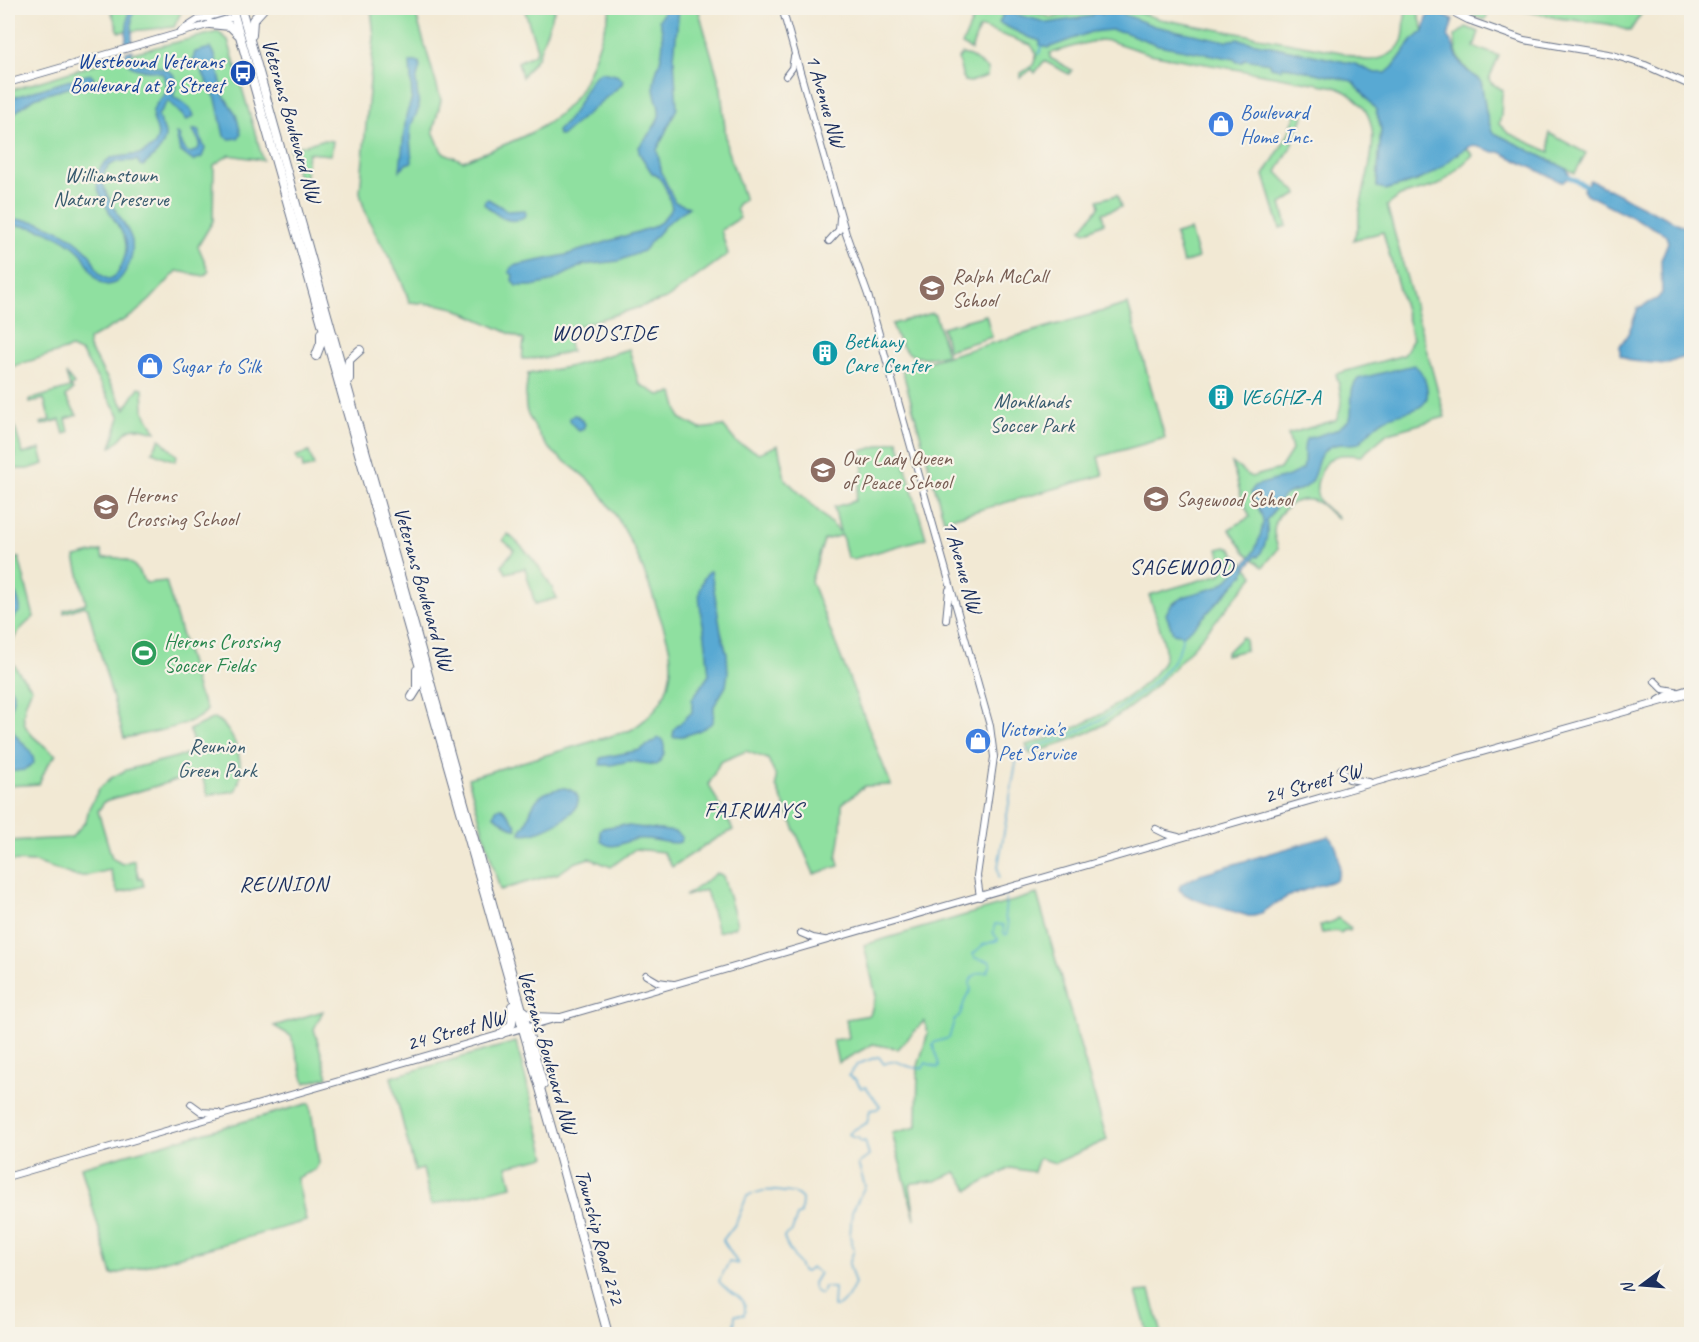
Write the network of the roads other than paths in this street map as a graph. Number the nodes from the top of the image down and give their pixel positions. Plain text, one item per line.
1 (220, 8) edge
2 (265, 8) edge
3 (782, 8) edge
4 (787, 8) edge
5 (1445, 8) edge
6 (237, 11) edge
7 (209, 21) junction
8 (241, 40) junction
9 (251, 43) junction
10 (793, 45) junction
11 (795, 53) junction
12 (786, 76) dead end
13 (8, 83) edge
14 (1692, 86) edge
15 (841, 214) junction
16 (829, 241) dead end
17 (320, 317) junction
18 (360, 350) dead end
19 (316, 356) dead end
20 (350, 392) junction
21 (950, 583) junction
22 (946, 620) dead end
23 (416, 651) junction
24 (1655, 681) dead end
25 (1692, 688) edge
26 (1682, 691) junction
27 (1692, 693) edge
28 (412, 697) dead end
29 (1656, 702) junction
30 (1341, 769) dead end
31 (1372, 783) junction
32 (1156, 829) dead end
33 (1182, 837) junction
34 (980, 897) junction
35 (801, 933) dead end
36 (828, 940) junction
37 (646, 975) dead end
38 (677, 984) junction
39 (511, 987) junction
40 (523, 1010) junction
41 (560, 1018) junction
42 (525, 1028) junction
43 (501, 1034) junction
44 (191, 1104) dead end
45 (236, 1110) junction
46 (557, 1148) joint
47 (10, 1176) dead end
48 (608, 1335) edge

1 - 7 main road
2 - 6 main road
2 - 9 main road
3 - 10 street, 1 Avenue NW
4 - 10 street, 1 Avenue NW
5 - 14 street
6 - 7 street
6 - 8 main road, Veterans Boulevard NW
6 - 9 main road, Veterans Boulevard NW
7 - 8 main road
7 - 13 street
8 - 17 main road, Veterans Boulevard NW
9 - 20 main road, Veterans Boulevard NW
10 - 11 street, 1 Avenue NW
11 - 12 street
11 - 15 street, 1 Avenue NW
15 - 16 street
15 - 21 street, 1 Avenue NW
17 - 19 main road
17 - 23 main road, Veterans Boulevard NW
18 - 20 main road
20 - 40 main road, Veterans Boulevard NW
21 - 22 street
21 - 34 street, 1 Avenue NW
23 - 28 main road
23 - 39 main road, Veterans Boulevard NW
24 - 26 street
25 - 26 street, 24 Street SW
26 - 29 street, 24 Street SW
27 - 29 street, 24 Street SW
29 - 31 street, 24 Street SW
30 - 31 street
31 - 33 street, 24 Street SW
32 - 33 street
33 - 34 street, 24 Street SW
34 - 36 street, 24 Street NW
35 - 36 street
36 - 38 street, 24 Street NW
37 - 38 street
38 - 41 street, 24 Street NW
39 - 42 main road, Veterans Boulevard NW
39 - 43 main road
40 - 41 main road
40 - 42 main road, Veterans Boulevard NW
41 - 42 street, 24 Street NW
42 - 43 street, 24 Street NW
42 - 46 main road, Veterans Boulevard NW
43 - 45 street, 24 Street NW
44 - 45 street
45 - 47 street, 24 Street NW
46 - 48 main road, Township Road 272

